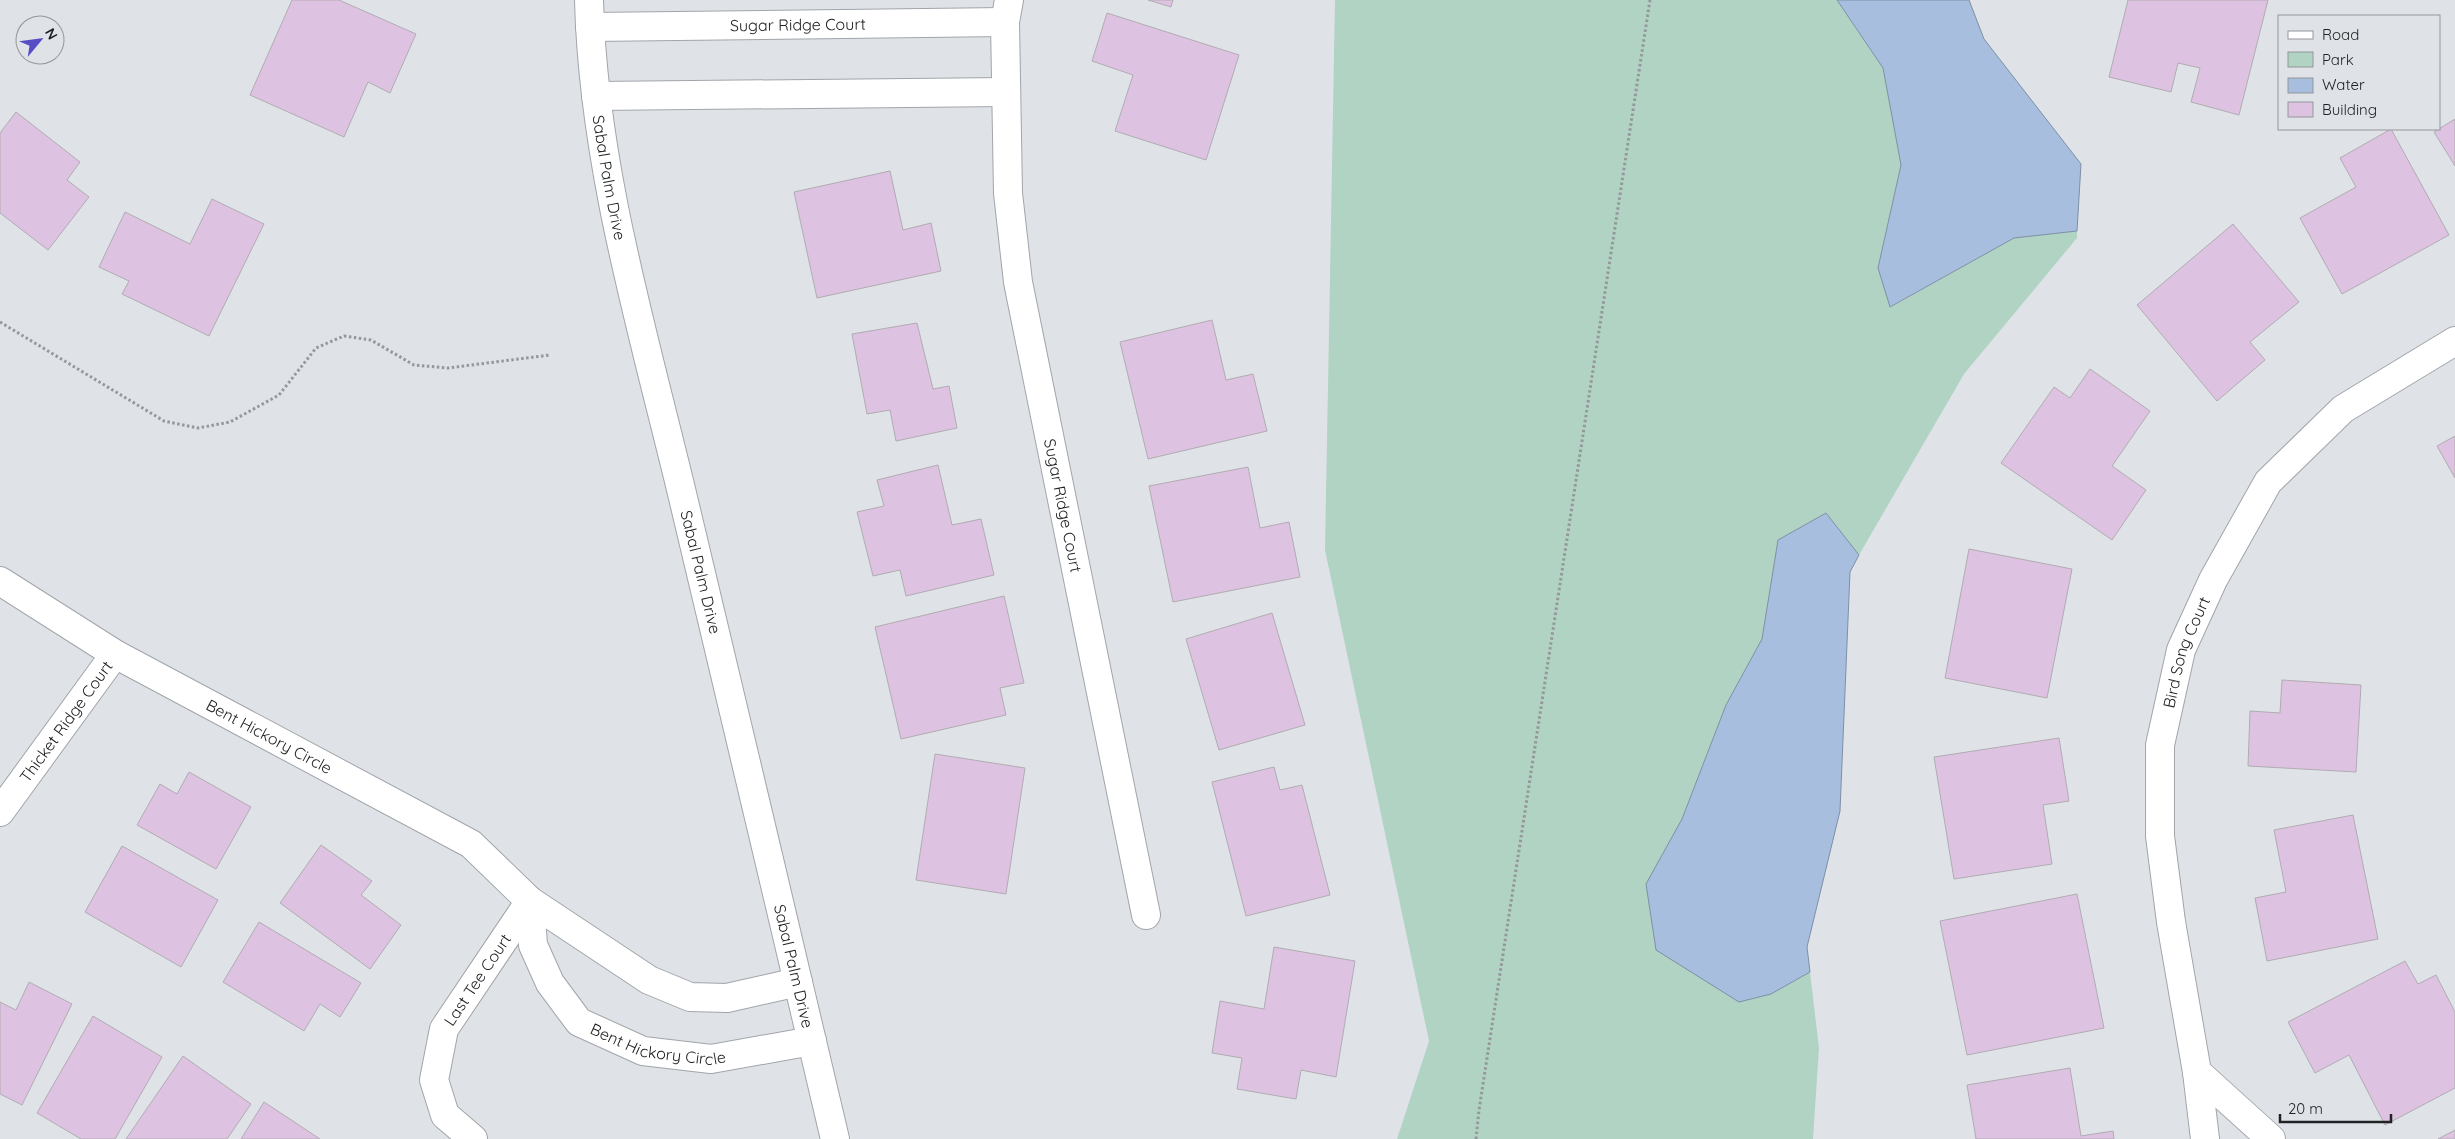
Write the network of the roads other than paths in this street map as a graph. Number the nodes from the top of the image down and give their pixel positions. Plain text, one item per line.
1 (589, 0) edge
2 (1007, 11) edge
3 (590, 28) junction
4 (1006, 92) junction
5 (596, 96) junction
6 (2455, 341) edge
7 (0, 581) edge
8 (115, 654) junction
9 (0, 812) edge
10 (530, 902) junction
11 (1146, 915) dead end
12 (798, 982) junction
13 (812, 1041) junction
14 (2198, 1072) junction
15 (473, 1139) edge
16 (835, 1139) edge
17 (2205, 1139) edge
18 (2271, 1139) edge

1 - 3 street, Sabal Palm Drive
2 - 3 street, Sugar Ridge Court
2 - 4 street, Sugar Ridge Court
3 - 5 street, Sabal Palm Drive
4 - 5 street
4 - 11 street, Sugar Ridge Court
5 - 12 street, Sabal Palm Drive
6 - 14 street, Bird Song Court
7 - 8 street, Bent Hickory Circle
8 - 9 street, Thicket Ridge Court
8 - 10 street, Bent Hickory Circle
10 - 12 street, Bent Hickory Circle
10 - 13 street, Bent Hickory Circle
10 - 15 street, Last Tee Court
12 - 13 street, Sabal Palm Drive
13 - 16 street, Sabal Palm Drive
14 - 17 street, Bird Song Court
14 - 18 street

